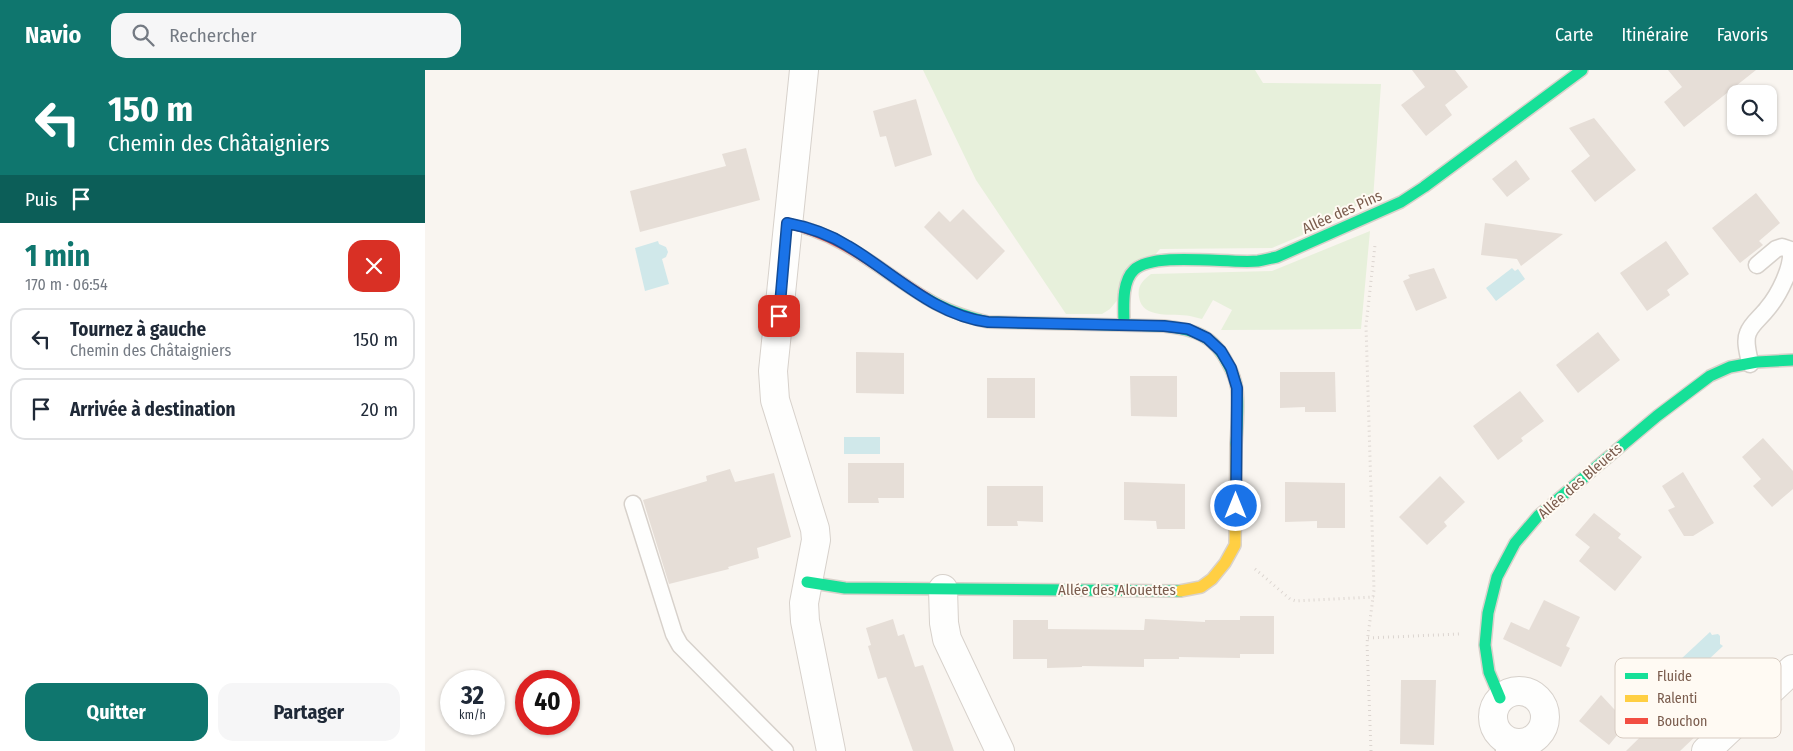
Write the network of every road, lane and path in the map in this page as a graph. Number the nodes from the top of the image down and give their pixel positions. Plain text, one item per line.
1 (802, 70) edge
2 (1582, 70) edge
3 (1375, 213) junction
4 (787, 223) junction
5 (1757, 265) dead end
6 (1124, 325) junction
7 (1793, 360) edge
8 (1750, 364) junction
9 (633, 504) dead end
10 (1232, 553) junction
11 (807, 582) junction
12 (943, 589) junction
13 (1374, 597) junction
14 (1465, 634) dead end
15 (1368, 638) junction
16 (1793, 669) edge
17 (1781, 680) edge
18 (1500, 698) junction
19 (1720, 738) edge
20 (1506, 746) edge
21 (785, 751) edge
22 (831, 751) edge
23 (1000, 751) edge
24 (1371, 751) edge
25 (1706, 751) edge

1 - 4 street
2 - 3 street, Allée des Pins
3 - 6 street, Allée des Pins
3 - 13 path
4 - 6 street, Allée des Alouettes
4 - 11 street
5 - 8 lane
6 - 10 street, Allée des Alouettes
7 - 8 street, Allée des Bleuets
8 - 18 street, Allée des Bleuets
9 - 21 lane
10 - 12 street, Allée des Alouettes
10 - 13 path
11 - 12 street, Allée des Alouettes
11 - 22 street
12 - 23 street
13 - 15 path
14 - 15 path
15 - 24 path
16 - 17 street
18 - 20 street
18 - 20 street
19 - 25 street

